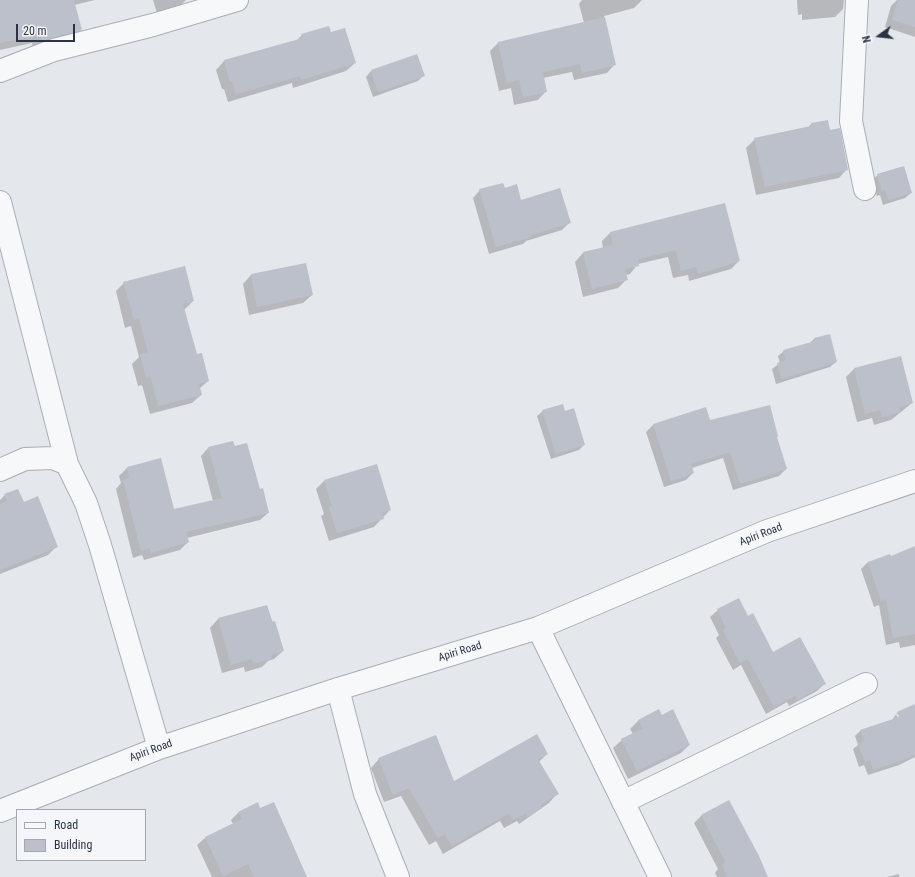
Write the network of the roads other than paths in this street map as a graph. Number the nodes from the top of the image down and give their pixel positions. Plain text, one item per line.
1 (237, 0) edge
2 (857, 0) edge
3 (0, 71) edge
4 (865, 189) dead end
5 (0, 202) edge
6 (67, 464) junction
7 (0, 470) edge
8 (915, 481) edge
9 (538, 628) junction
10 (866, 684) dead end
11 (338, 689) junction
12 (159, 748) junction
13 (624, 802) junction
14 (0, 811) edge
15 (398, 877) edge
16 (660, 877) edge

1 - 3 street
2 - 4 street
5 - 6 street
6 - 7 street
6 - 12 street
8 - 9 street, Apiri Road
9 - 11 street, Apiri Road
9 - 13 street
10 - 13 street
11 - 12 street, Apiri Road
11 - 15 street
12 - 14 street, Apiri Road
13 - 16 street

